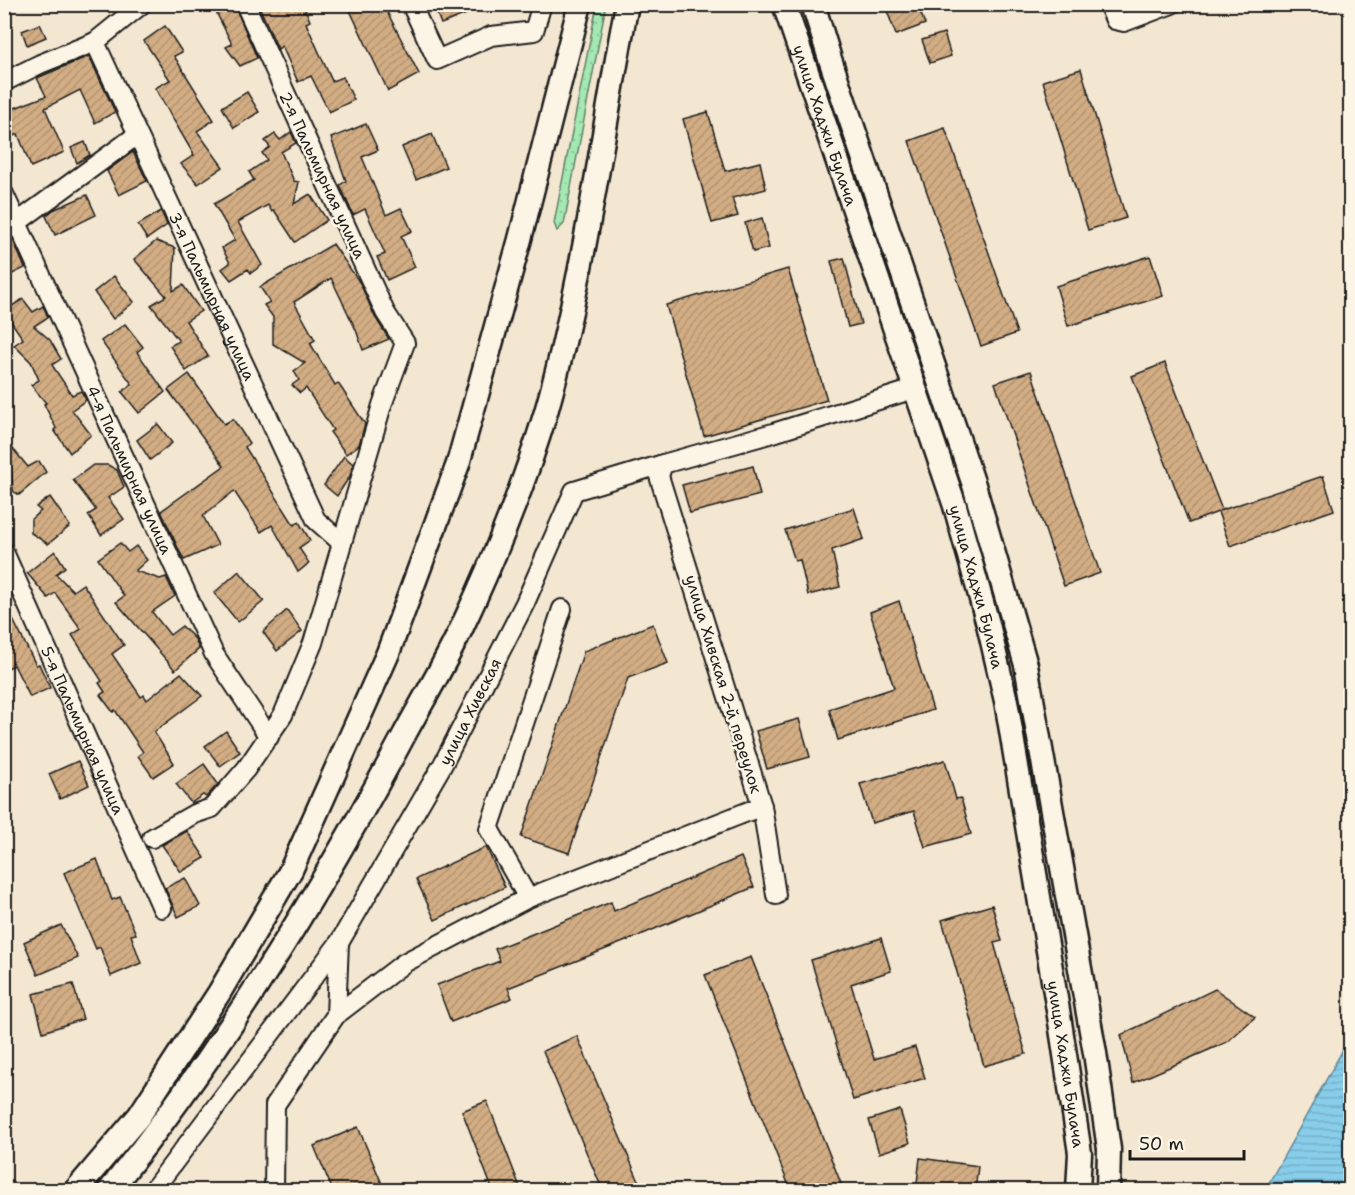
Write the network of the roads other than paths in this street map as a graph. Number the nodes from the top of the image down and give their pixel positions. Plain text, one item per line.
1 (142, 4) edge
2 (245, 4) edge
3 (411, 4) edge
4 (542, 4) edge
5 (580, 4) edge
6 (627, 4) edge
7 (784, 4) edge
8 (813, 4) edge
9 (1108, 4) edge
10 (1172, 4) edge
11 (95, 42) junction
12 (4, 82) edge
13 (137, 135) junction
14 (4, 194) edge
15 (11, 227) edge
16 (939, 380) junction
17 (914, 389) junction
18 (661, 470) junction
19 (342, 543) junction
20 (4, 552) edge
21 (562, 609) dead end
22 (269, 737) junction
23 (762, 806) junction
24 (152, 838) dead end
25 (776, 895) dead end
26 (528, 898) junction
27 (162, 908) dead end
28 (339, 943) junction
29 (336, 1016) junction
30 (75, 1191) edge
31 (110, 1191) edge
32 (153, 1191) edge
33 (274, 1191) edge
34 (1078, 1191) edge
35 (1108, 1191) edge

1 - 11 street
2 - 19 street, 2-я Пальмирная улица
3 - 4 street
5 - 30 main road
6 - 31 main road
7 - 17 main road, улица Хаджи Булача
8 - 16 main road, улица Хаджи Булача
9 - 10 street
11 - 12 street
11 - 13 street, 3-я Пальмирная улица
13 - 15 street
13 - 19 street, 3-я Пальмирная улица
14 - 15 street, 4-я Пальмирная улица
15 - 22 street, 4-я Пальмирная улица
16 - 17 main road
16 - 35 main road, улица Хаджи Булача
17 - 18 street, улица Хивская
17 - 34 main road, улица Хаджи Булача
18 - 23 street, улица Хивская 2-й переулок
18 - 28 street, улица Хивская
19 - 22 street
20 - 27 street, 5-я Пальмирная улица
21 - 26 street
22 - 24 street
23 - 25 street, улица Хивская 2-й переулок
23 - 26 street
26 - 29 street
28 - 29 street, улица Хивская
28 - 32 street
29 - 33 street

